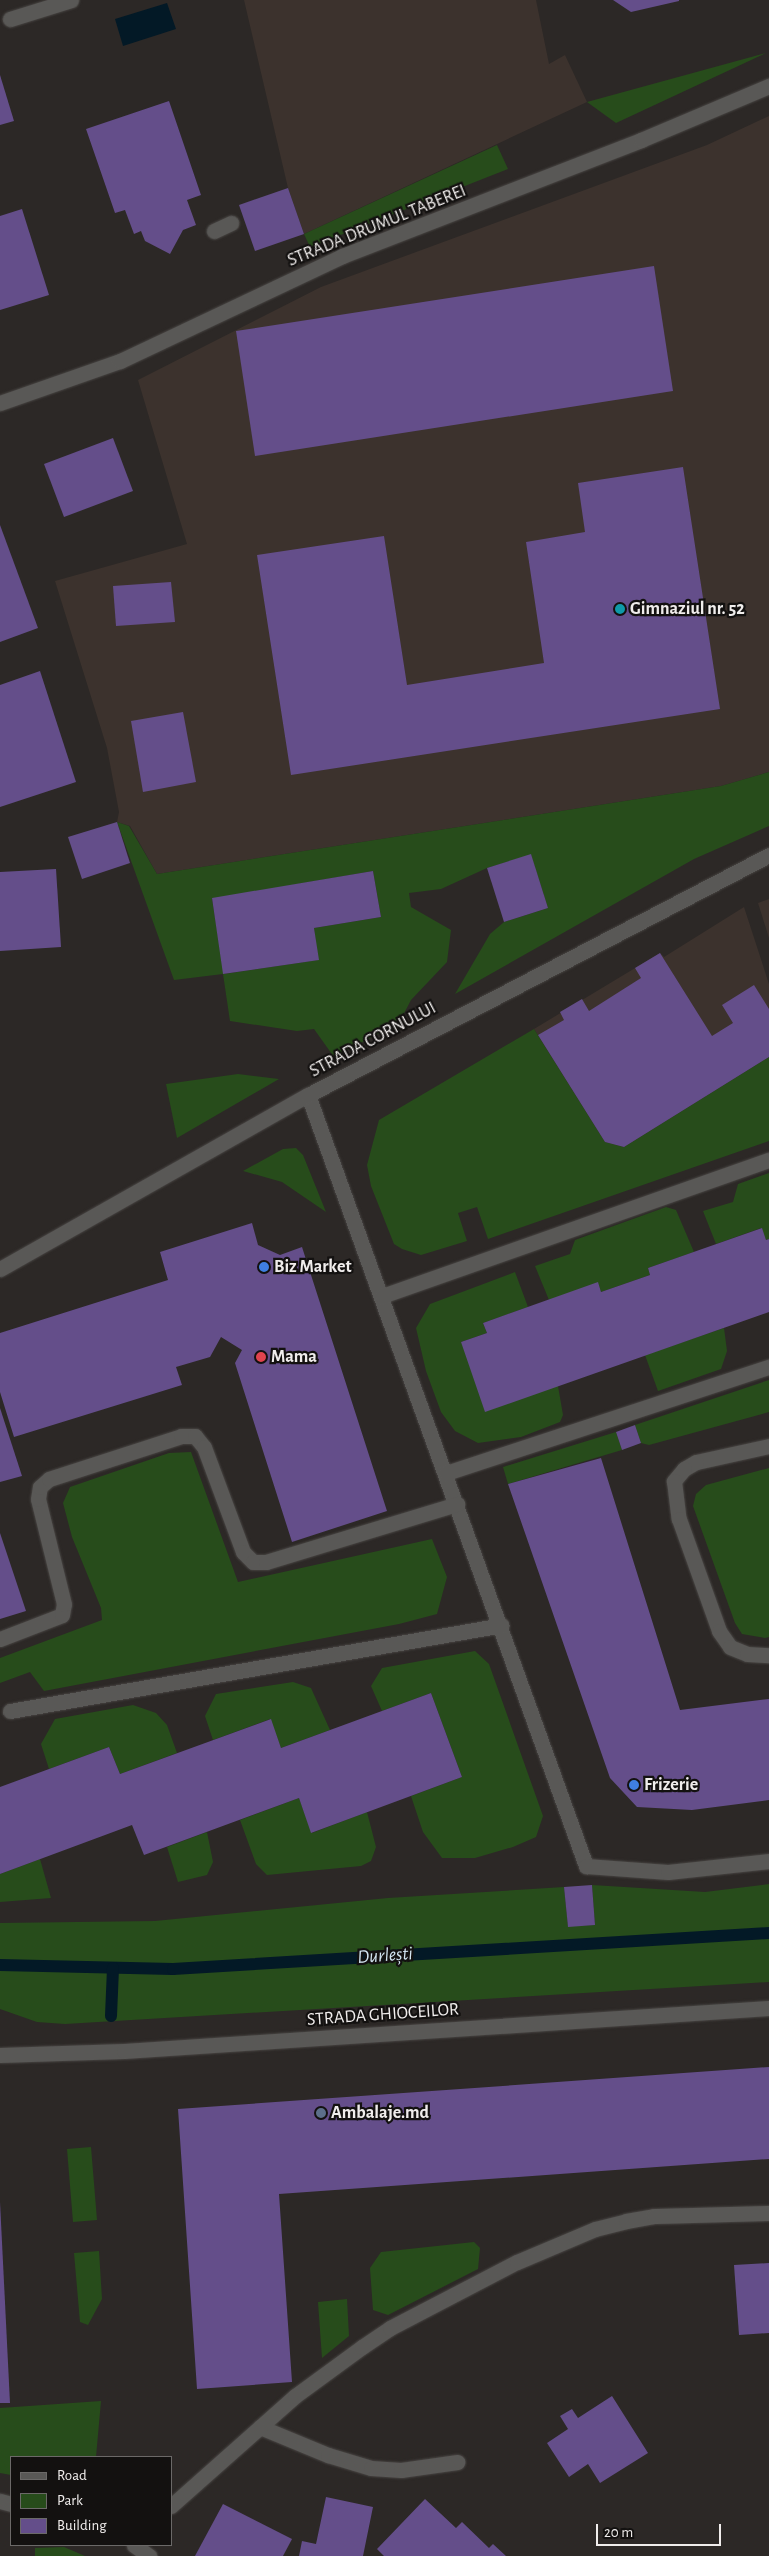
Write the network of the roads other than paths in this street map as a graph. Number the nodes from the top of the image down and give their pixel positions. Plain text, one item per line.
1 (70, 0) edge
2 (10, 18) dead end
3 (769, 86) edge
4 (231, 223) dead end
5 (214, 232) dead end
6 (0, 403) edge
7 (769, 855) edge
8 (308, 1095) junction
9 (769, 1160) edge
10 (0, 1269) edge
11 (382, 1296) junction
12 (769, 1367) edge
13 (769, 1446) edge
14 (446, 1473) junction
15 (457, 1504) junction
16 (502, 1625) junction
17 (0, 1639) edge
18 (769, 1655) edge
19 (10, 1711) dead end
20 (769, 1861) edge
21 (769, 2008) edge
22 (0, 2055) edge
23 (769, 2213) edge
24 (260, 2427) junction
25 (457, 2462) dead end
26 (172, 2505) edge
27 (135, 2546) edge
28 (149, 2556) edge

1 - 2 street
3 - 6 street, STRADA DRUMUL TABEREI
4 - 5 street
7 - 8 street, STRADA CORNULUI
8 - 10 street, STRADA CORNULUI
8 - 11 street
9 - 11 street
11 - 14 street
12 - 14 street
13 - 18 street
14 - 15 street
15 - 16 street
15 - 17 street
16 - 19 street
16 - 20 street
21 - 22 street, STRADA GHIOCEILOR
23 - 24 street
24 - 25 street
24 - 26 street
27 - 28 street

